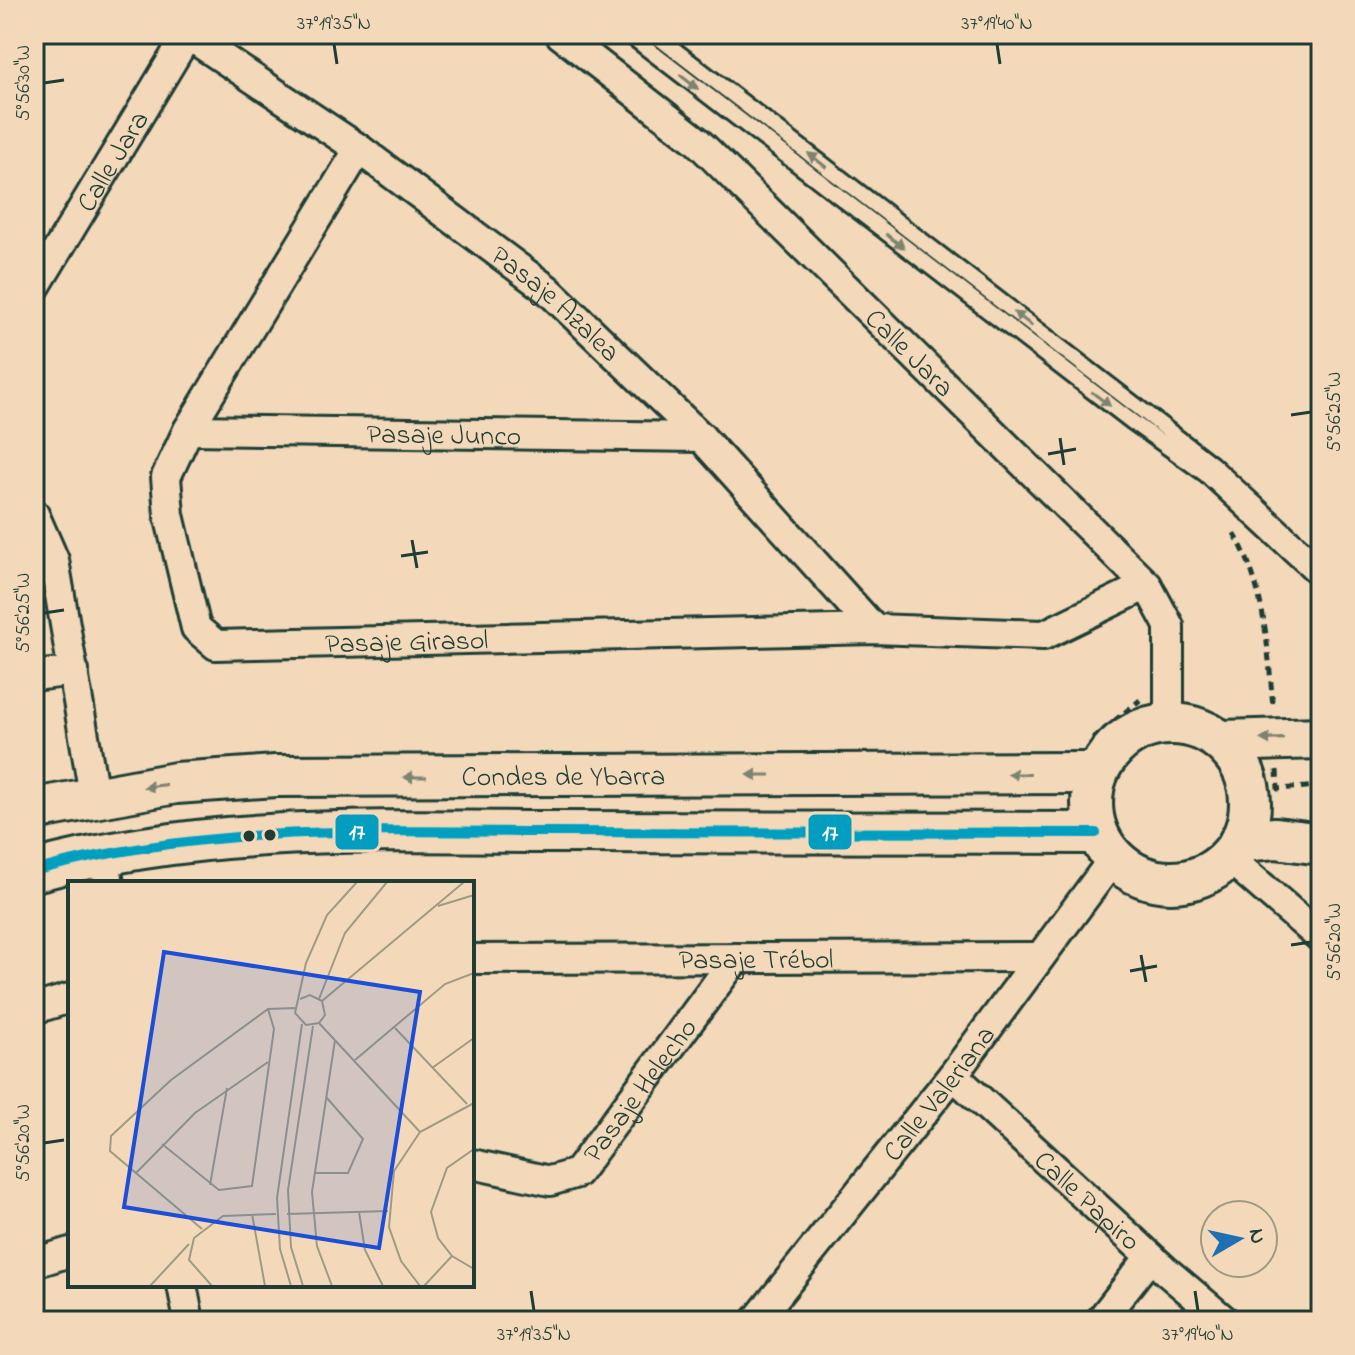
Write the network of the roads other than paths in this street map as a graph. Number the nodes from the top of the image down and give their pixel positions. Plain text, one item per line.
1 (560, 34) edge
2 (628, 34) edge
3 (654, 34) edge
4 (188, 35) edge
5 (359, 149) junction
6 (34, 289) edge
7 (188, 430) junction
8 (701, 437) junction
9 (34, 514) edge
10 (1321, 564) edge
11 (1321, 582) edge
12 (1147, 585) junction
13 (874, 629) junction
14 (74, 671) junction
15 (34, 676) edge
16 (1169, 723) junction
17 (1321, 738) edge
18 (1222, 741) junction
19 (1097, 773) junction
20 (94, 795) junction
21 (34, 809) edge
22 (1321, 844) edge
23 (1105, 846) junction
24 (1234, 850) junction
25 (106, 867) edge
26 (34, 871) edge
27 (1321, 938) edge
28 (1040, 957) junction
29 (736, 958) junction
30 (474, 959) edge
31 (68, 999) edge
32 (34, 1009) edge
33 (953, 1075) junction
34 (474, 1164) edge
35 (68, 1253) edge
36 (1150, 1257) junction
37 (34, 1263) edge
38 (182, 1287) edge
39 (189, 1321) edge
40 (756, 1321) edge
41 (1100, 1321) edge
42 (1225, 1321) edge

1 - 12 street, Calle Jara
2 -> 11 lane
10 -> 3 lane
4 - 5 street, Pasaje Azalea
4 - 6 street, Calle Jara
5 - 7 street, Pasaje Girasol
5 - 8 street, Pasaje Azalea
7 - 8 street, Pasaje Junco
7 - 13 street, Pasaje Girasol
8 - 13 street, Pasaje Azalea
9 - 14 street
12 - 13 street, Pasaje Girasol
12 - 16 street, Calle Jara
14 - 15 street
14 - 20 street
16 - 18 main road
16 - 19 main road
17 -> 18 main road
18 - 24 main road
19 -> 20 main road, Condes de Ybarra
19 - 23 main road
20 - 21 main road, Condes de Ybarra
22 - 24 main road
23 - 24 main road
23 - 25 main road, Condes de Ybarra
23 - 28 street, Calle Valeriana
24 - 27 street
25 - 26 main road, Condes de Ybarra
28 - 29 street, Pasaje Trébol
28 - 33 street, Calle Valeriana
29 - 30 street, Pasaje Trébol
29 - 34 street, Pasaje Helecho
31 - 32 street
33 - 36 street, Calle Papiro
33 - 40 street, Calle Valeriana
35 - 37 street
36 - 41 street
36 - 42 street, Calle Papiro
38 - 39 street

